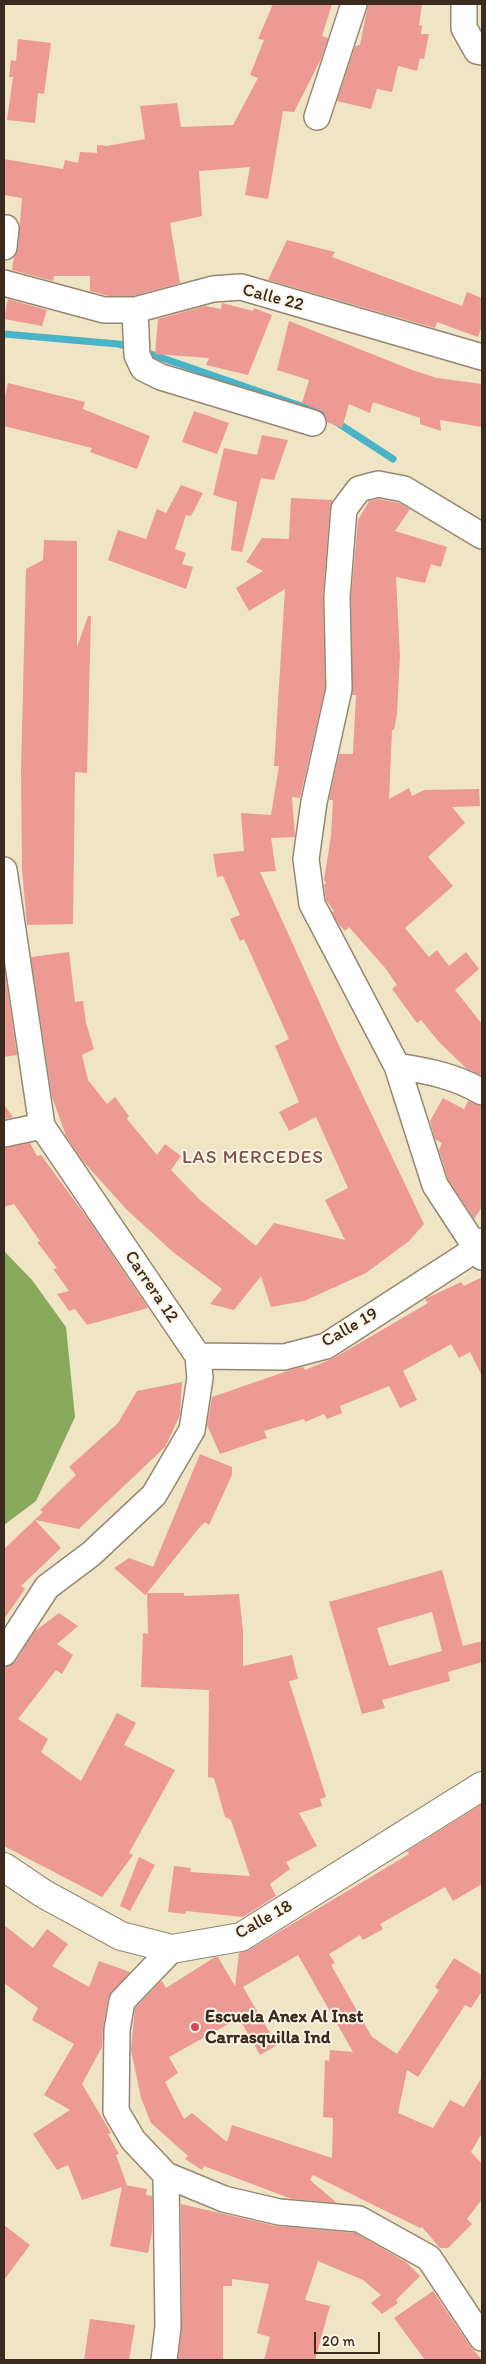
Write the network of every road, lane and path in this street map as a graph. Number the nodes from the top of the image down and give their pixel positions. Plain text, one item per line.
1 (354, 4) edge
2 (464, 4) edge
3 (482, 52) edge
4 (317, 117) dead end
5 (4, 283) edge
6 (135, 310) junction
7 (482, 358) edge
8 (313, 423) dead end
9 (482, 536) edge
10 (4, 870) edge
11 (397, 1066) junction
12 (482, 1092) edge
13 (42, 1126) junction
14 (4, 1134) edge
15 (480, 1249) edge
16 (198, 1356) junction
17 (4, 1654) edge
18 (482, 1786) edge
19 (4, 1866) edge
20 (172, 1949) junction
21 (166, 2175) junction
22 (482, 2338) edge
23 (164, 2360) edge

1 - 4 street
2 - 3 street
5 - 6 street, Calle 22
6 - 7 street, Calle 22
6 - 8 street
9 - 11 street
10 - 13 street, Carrera 12
11 - 12 street
11 - 15 street
13 - 14 street
13 - 16 street, Carrera 12
15 - 16 street, Calle 19
16 - 17 street
18 - 20 main road, Calle 18
19 - 20 main road, Calle 18
20 - 21 street
21 - 22 street
21 - 23 street

